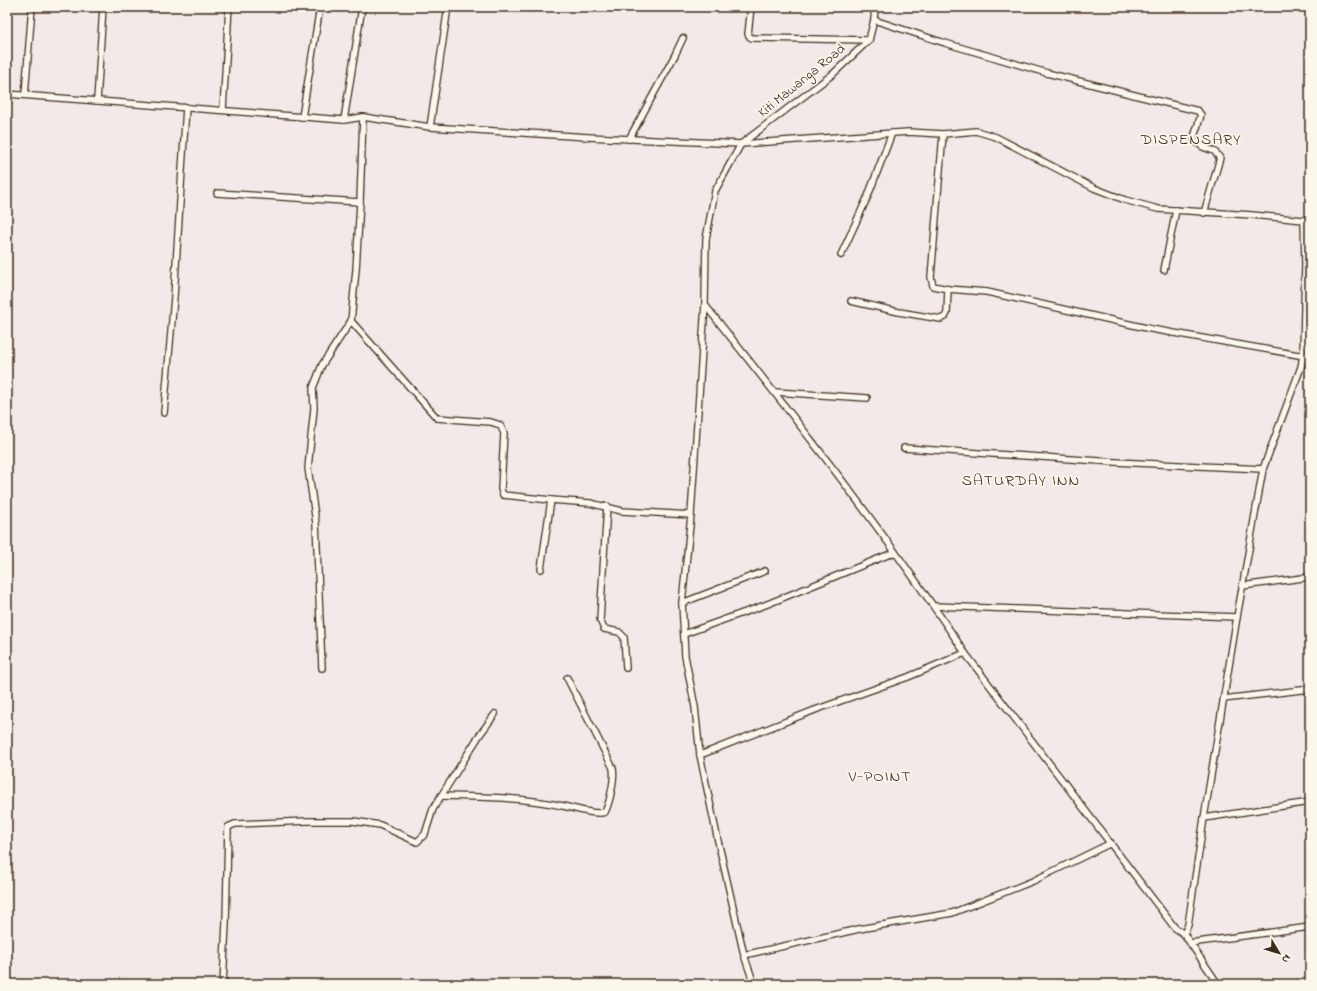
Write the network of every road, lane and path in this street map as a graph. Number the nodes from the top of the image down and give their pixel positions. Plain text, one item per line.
1 (8, 7) edge
2 (32, 7) edge
3 (103, 7) edge
4 (229, 7) edge
5 (320, 7) edge
6 (362, 7) edge
7 (448, 7) edge
8 (751, 7) edge
9 (875, 7) edge
10 (7, 19) edge
11 (874, 20) junction
12 (683, 38) dead end
13 (869, 40) junction
14 (7, 94) edge
15 (25, 95) junction
16 (97, 101) junction
17 (186, 107) junction
18 (223, 110) junction
19 (302, 116) junction
20 (363, 117) junction
21 (344, 120) junction
22 (430, 127) junction
23 (892, 133) junction
24 (943, 134) junction
25 (629, 139) junction
26 (741, 144) junction
27 (217, 193) dead end
28 (360, 202) junction
29 (1176, 210) junction
30 (1204, 213) junction
31 (1307, 221) edge
32 (841, 255) dead end
33 (1164, 270) dead end
34 (948, 290) junction
35 (851, 301) dead end
36 (705, 304) junction
37 (351, 321) junction
38 (1304, 356) junction
39 (1310, 357) edge
40 (775, 392) junction
41 (867, 398) dead end
42 (164, 413) dead end
43 (904, 448) dead end
44 (1263, 469) junction
45 (551, 500) junction
46 (607, 506) junction
47 (691, 515) junction
48 (895, 552) junction
49 (541, 569) dead end
50 (765, 571) dead end
51 (1310, 577) edge
52 (1242, 586) junction
53 (682, 603) junction
54 (934, 606) junction
55 (1237, 617) junction
56 (684, 634) junction
57 (965, 653) junction
58 (322, 668) dead end
59 (626, 668) dead end
60 (567, 678) dead end
61 (1310, 689) edge
62 (1223, 699) junction
63 (495, 714) dead end
64 (700, 755) junction
65 (441, 796) junction
66 (1310, 802) edge
67 (1204, 818) junction
68 (1111, 843) junction
69 (1310, 927) edge
70 (1184, 934) junction
71 (1190, 943) junction
72 (744, 955) junction
73 (223, 984) edge
74 (754, 984) edge
75 (1218, 984) edge

1 - 10 street
2 - 15 street
3 - 16 street
4 - 18 street
5 - 19 street
6 - 21 street
7 - 22 street
8 - 13 street
9 - 11 street
11 - 13 street
11 - 30 street
12 - 25 street
13 - 26 street, Kiti Mawanga Road
14 - 15 street
15 - 16 street
16 - 17 street
17 - 18 street
17 - 42 street
18 - 19 street
19 - 21 street
20 - 21 street
20 - 22 street
20 - 28 street
22 - 25 street
23 - 24 street
23 - 26 street
23 - 32 street
24 - 29 street
24 - 34 street
25 - 26 street
26 - 36 street
27 - 28 street
28 - 37 street
29 - 30 street
29 - 33 street
30 - 31 street
31 - 38 street
34 - 35 street
34 - 38 street
36 - 40 street
36 - 47 street
37 - 45 street
37 - 58 street
38 - 39 street
38 - 44 street
40 - 41 street
40 - 48 street
43 - 44 street
44 - 52 street
45 - 46 street
45 - 49 street
46 - 47 street
46 - 59 street
47 - 53 street
48 - 54 street
48 - 56 street
50 - 53 street
51 - 52 street
52 - 55 street
53 - 56 street
54 - 55 street
54 - 57 street
55 - 62 street
56 - 64 street
57 - 64 street
57 - 68 street
60 - 65 street
61 - 62 street
62 - 67 street
63 - 65 street
64 - 72 street
65 - 73 street
66 - 67 street
67 - 70 street
68 - 70 street
68 - 72 street
69 - 71 street
70 - 71 street
71 - 75 street
72 - 74 street

